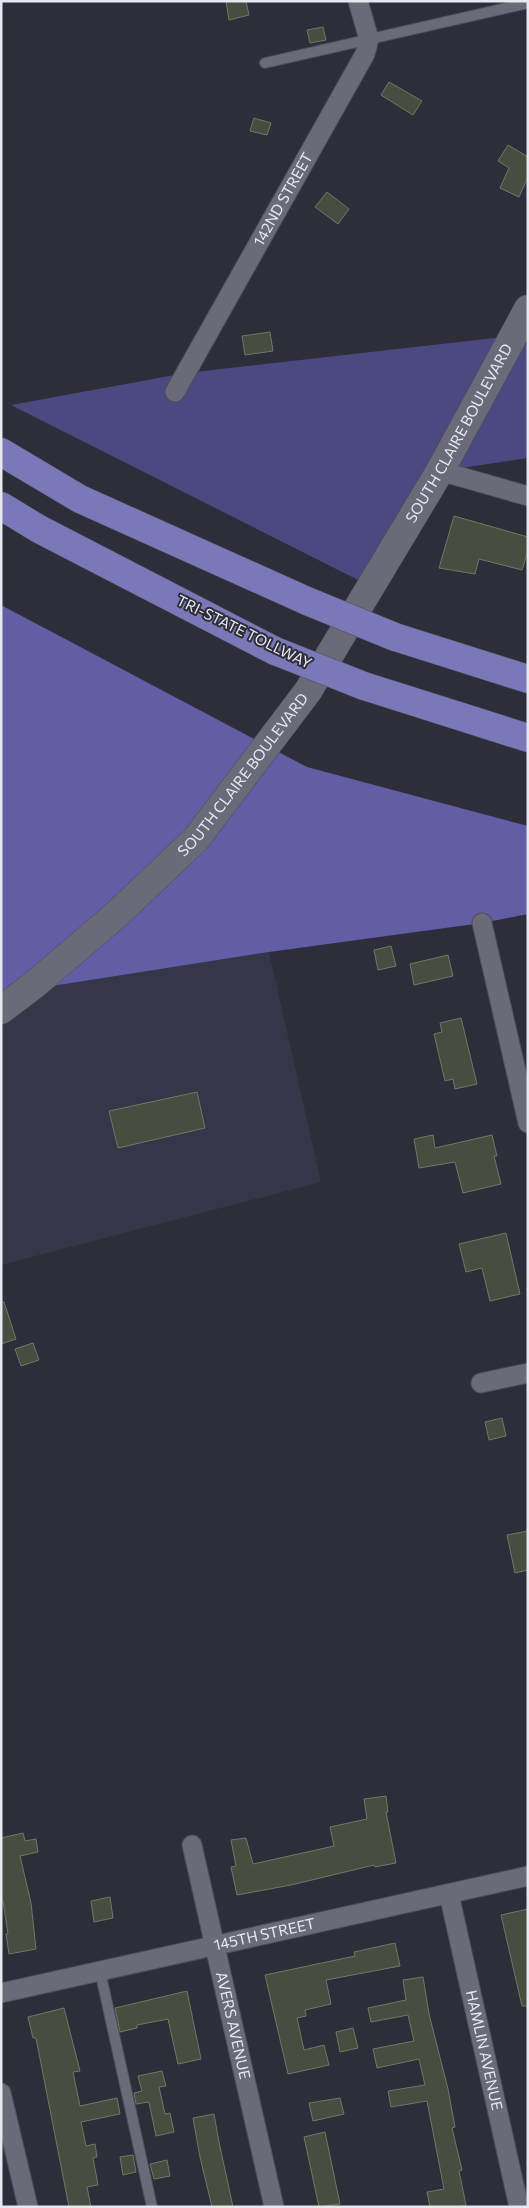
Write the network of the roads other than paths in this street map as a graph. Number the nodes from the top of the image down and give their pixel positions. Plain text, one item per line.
1 (358, 1) edge
2 (528, 3) edge
3 (368, 39) junction
4 (265, 63) dead end
5 (528, 309) edge
6 (175, 392) dead end
7 (1, 452) edge
8 (440, 471) junction
9 (528, 496) edge
10 (1, 506) edge
11 (528, 679) edge
12 (528, 738) edge
13 (482, 923) dead end
14 (1, 1010) edge
15 (528, 1123) edge
16 (528, 1373) edge
17 (481, 1383) dead end
18 (192, 1845) dead end
19 (528, 1876) edge
20 (449, 1894) junction
21 (215, 1946) junction
22 (100, 1971) junction
23 (1, 1993) edge
24 (1, 2093) edge
25 (28, 2207) edge
26 (152, 2207) edge
27 (274, 2207) edge
28 (519, 2207) edge

1 - 3 street
2 - 3 lane
3 - 4 lane
3 - 6 street, 142ND STREET
5 - 8 street, SOUTH CLAIRE BOULEVARD
7 - 11 highway, bridge
8 - 9 street
8 - 14 street, SOUTH CLAIRE BOULEVARD
10 - 12 highway, TRI-STATE TOLLWAY, bridge
13 - 15 street
16 - 17 street
18 - 21 street, AVERS AVENUE
19 - 20 street, 145TH STREET
20 - 21 street, 145TH STREET
20 - 28 street, HAMLIN AVENUE
21 - 22 street, 145TH STREET
21 - 27 street, AVERS AVENUE
22 - 23 street, 145TH STREET
22 - 26 lane
24 - 25 street

